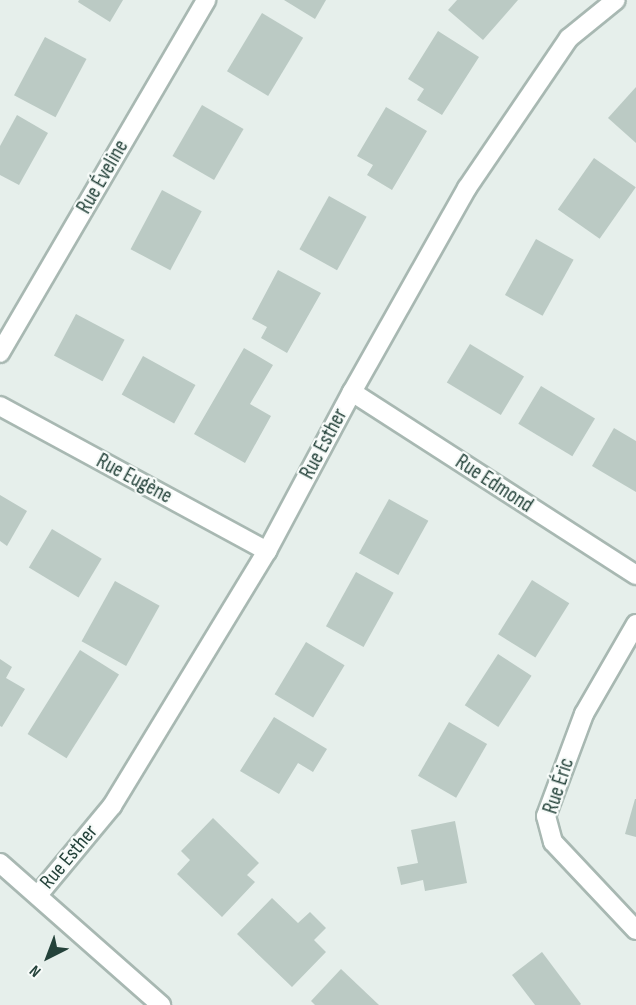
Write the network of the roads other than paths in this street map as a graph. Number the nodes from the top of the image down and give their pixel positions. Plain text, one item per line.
1 (206, 0) edge
2 (616, 0) edge
3 (0, 353) edge
4 (352, 392) junction
5 (0, 406) edge
6 (267, 551) junction
7 (636, 575) edge
8 (636, 624) edge
9 (0, 863) edge
10 (38, 895) junction
11 (636, 930) edge
12 (160, 1005) edge

1 - 3 street, Rue Éveline
2 - 4 street, Rue Esther
4 - 6 street, Rue Esther
4 - 7 street, Rue Edmond
5 - 6 street, Rue Eugène
6 - 10 street, Rue Esther
8 - 11 street, Rue Éric
9 - 10 street
10 - 12 street

